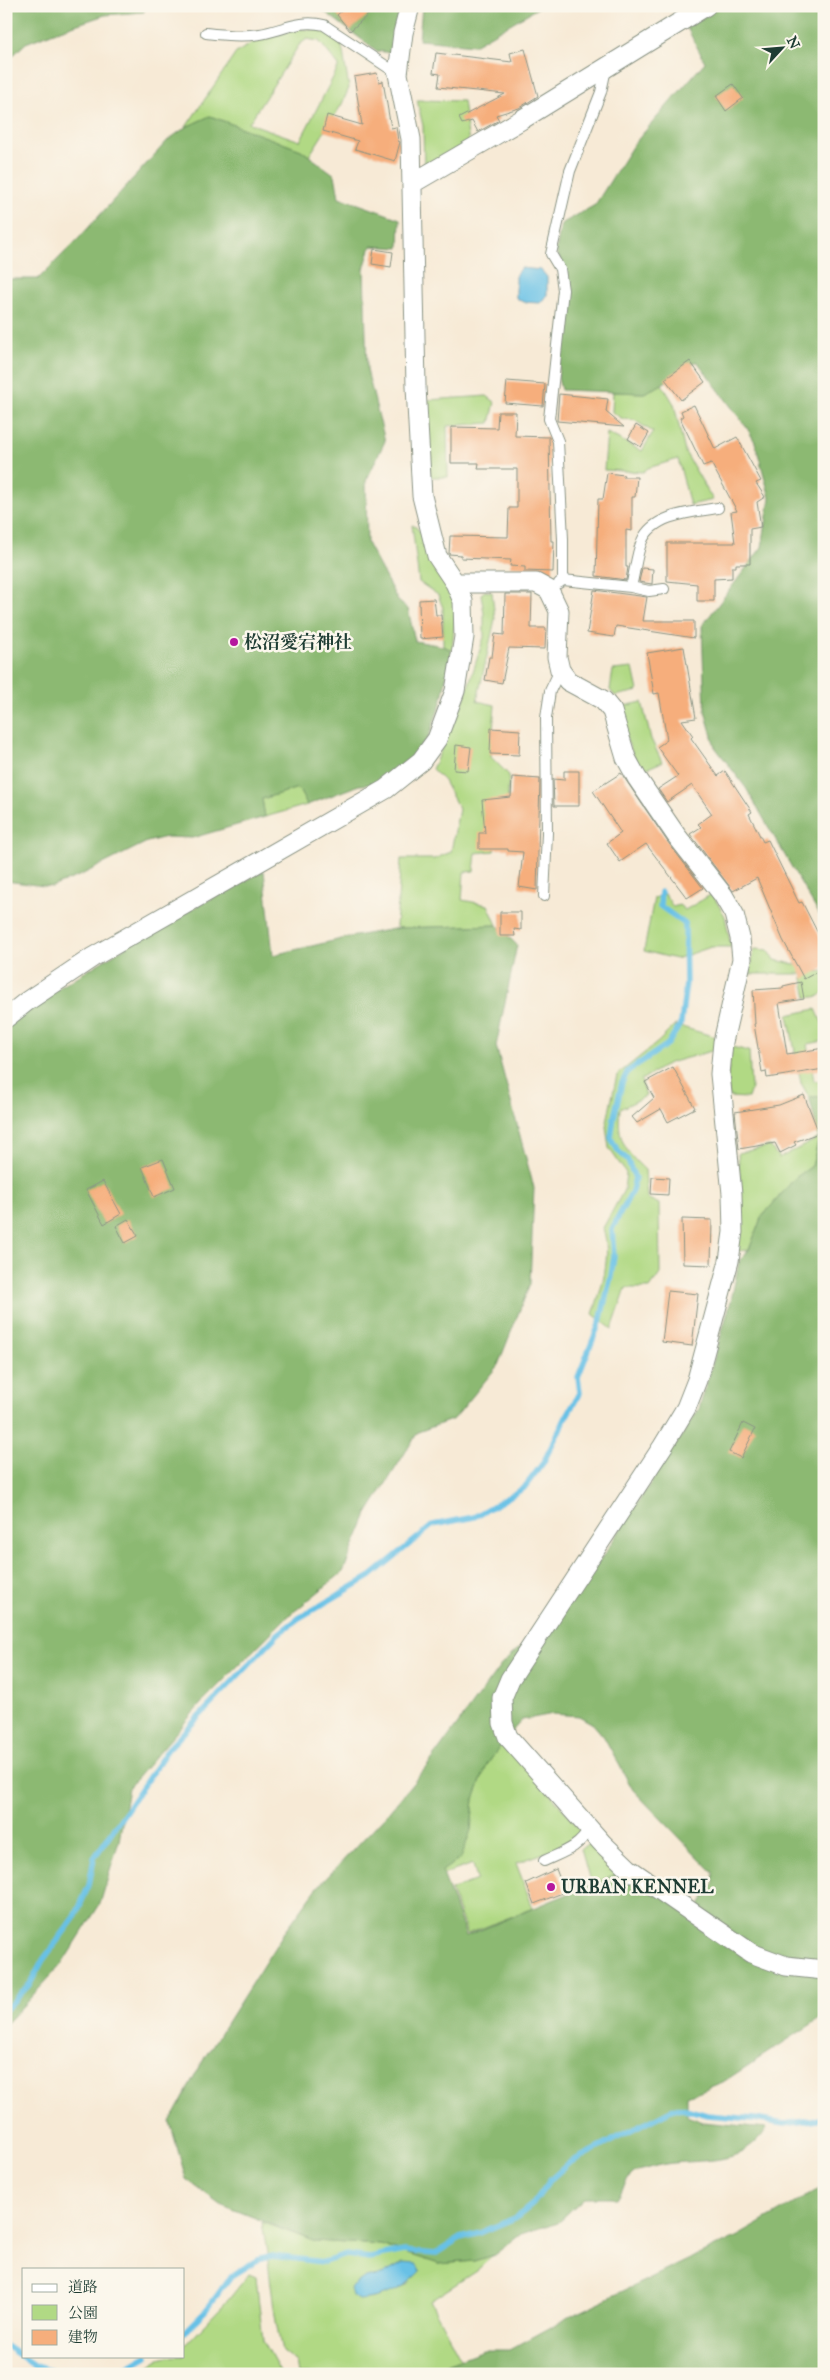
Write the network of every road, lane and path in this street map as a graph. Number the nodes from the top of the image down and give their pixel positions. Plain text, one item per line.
1 (410, 6) edge
2 (706, 6) edge
3 (206, 33) dead end
4 (606, 69) junction
5 (398, 74) junction
6 (413, 183) junction
7 (718, 508) dead end
8 (455, 583) junction
9 (556, 585) junction
10 (631, 587) junction
11 (664, 589) dead end
12 (560, 670) junction
13 (544, 896) dead end
14 (6, 1018) edge
15 (589, 1829) junction
16 (544, 1861) dead end
17 (824, 1970) edge

1 - 5 street
2 - 4 street
3 - 5 lane
4 - 6 street
4 - 9 lane
5 - 6 street
6 - 8 street
7 - 10 lane
8 - 9 street
8 - 14 street
9 - 10 lane
9 - 12 street
10 - 11 lane
12 - 13 lane
12 - 15 street
15 - 16 lane
15 - 17 street

